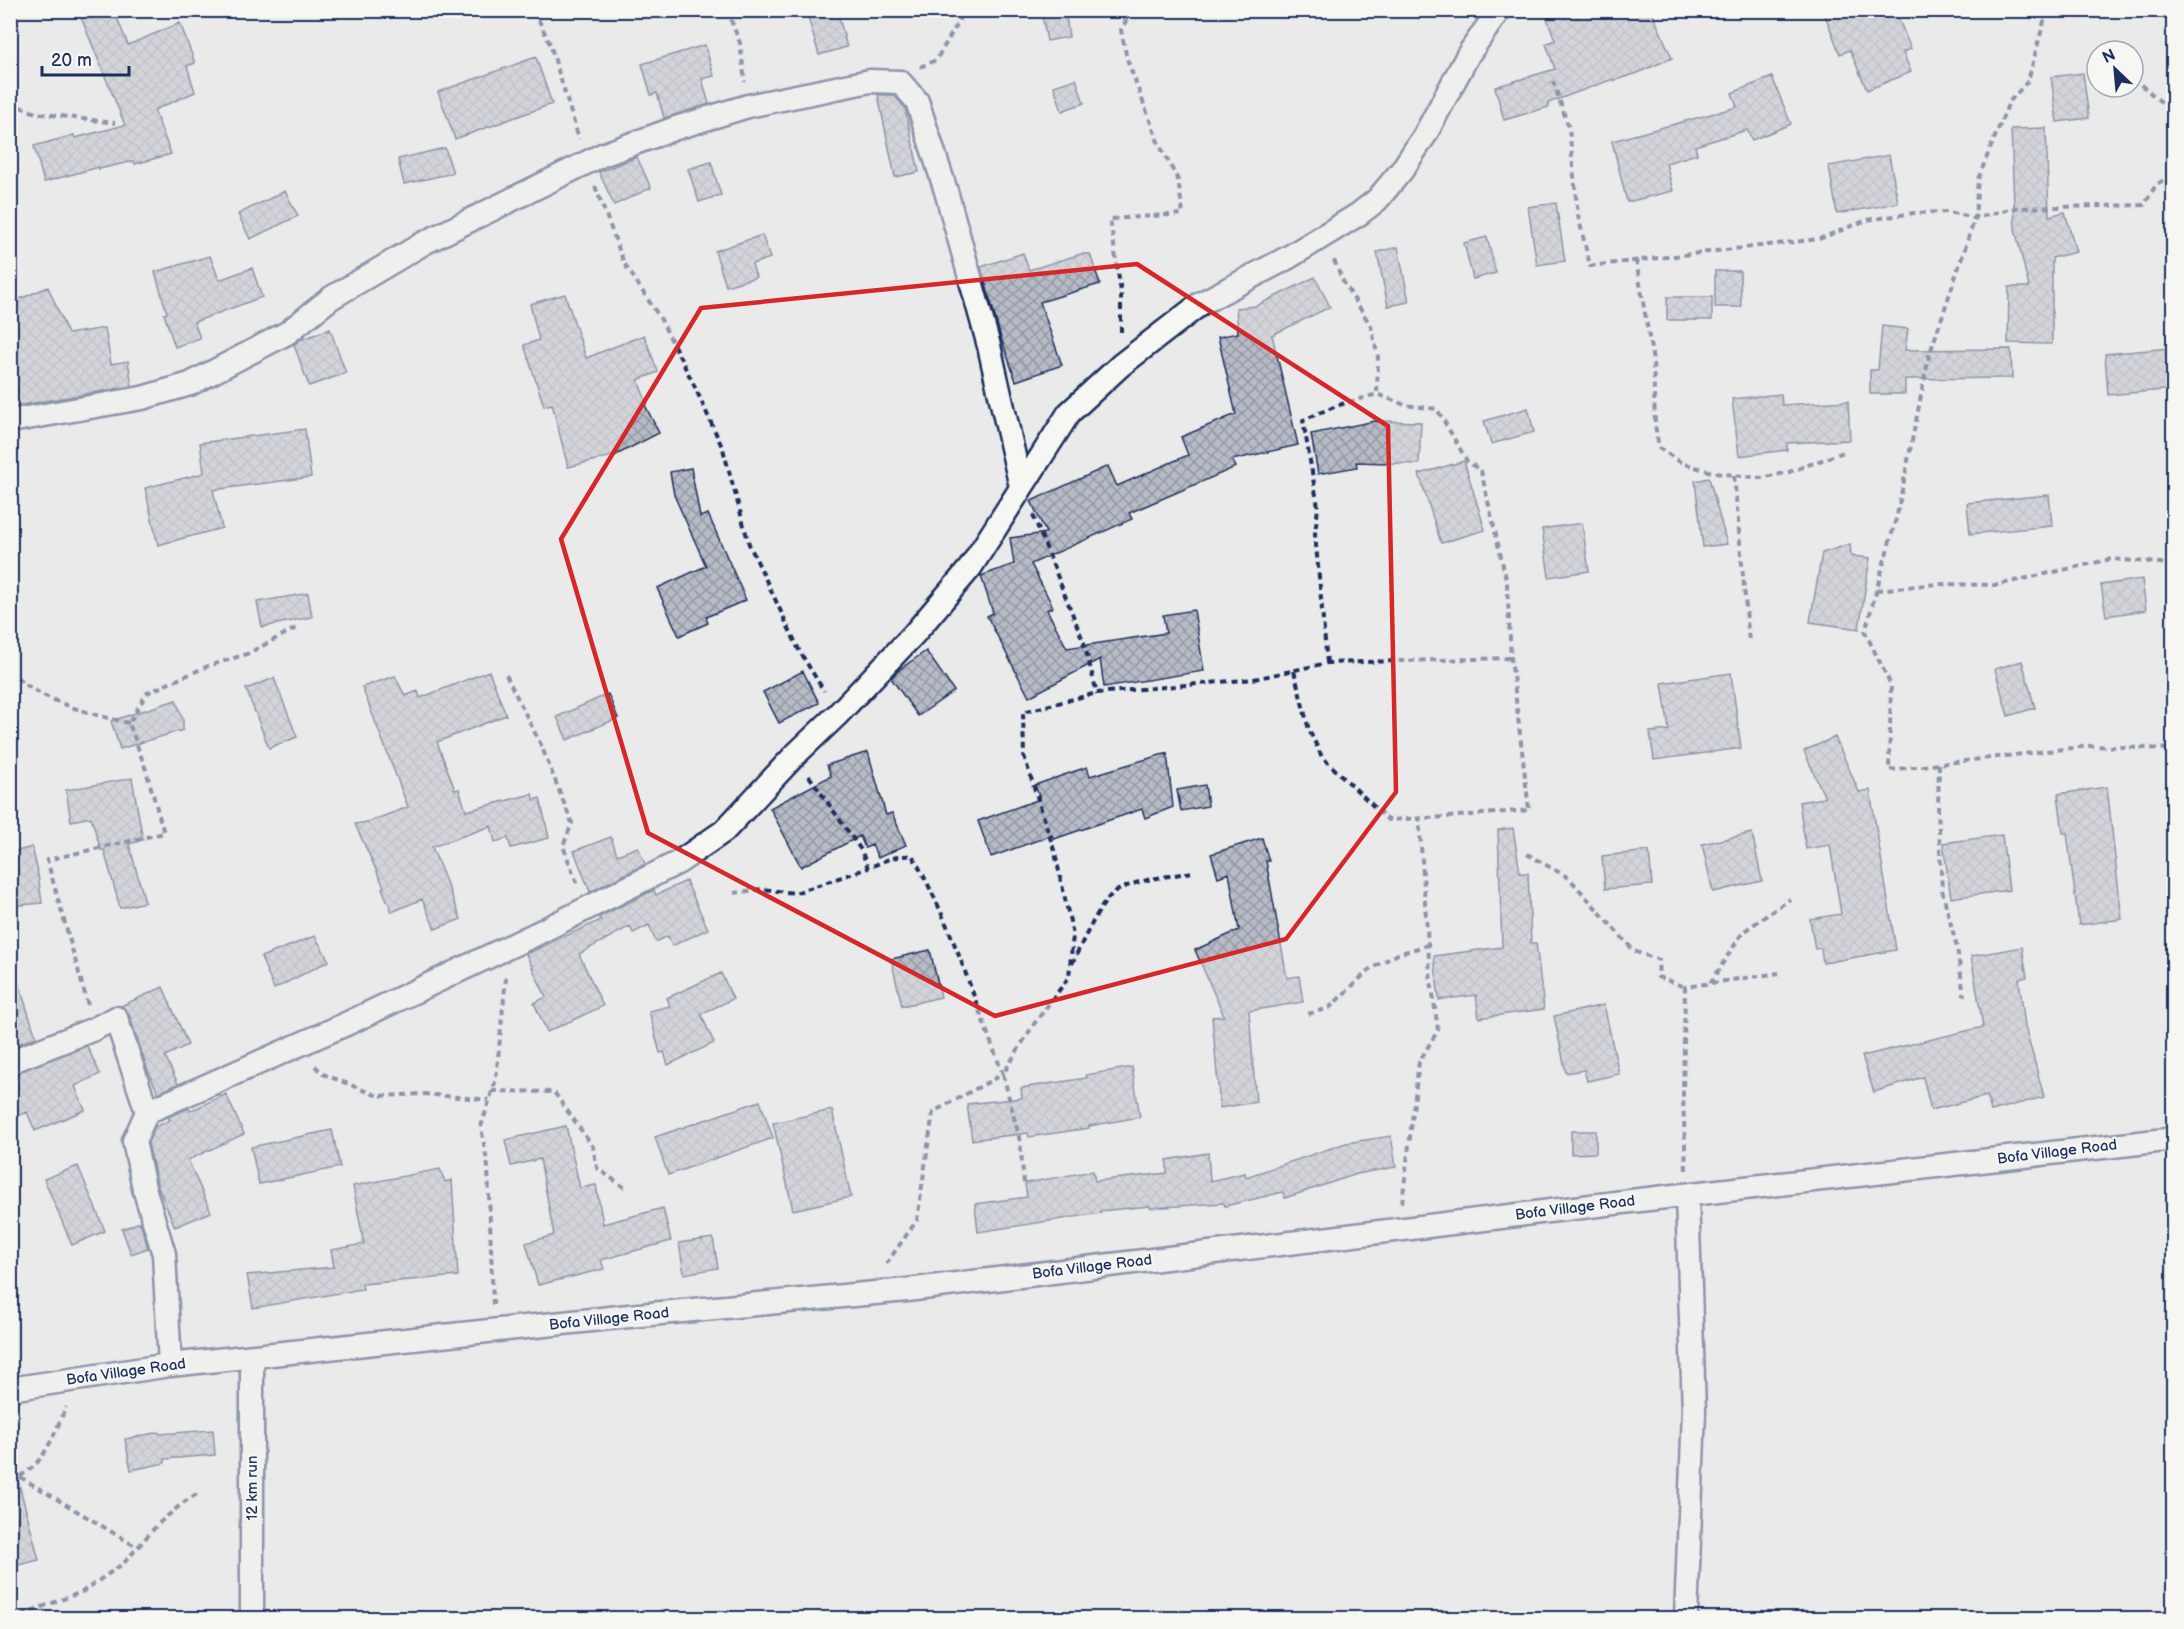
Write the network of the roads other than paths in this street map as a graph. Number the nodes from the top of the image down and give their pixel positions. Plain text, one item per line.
1 (1499, 10) edge
2 (10, 421) edge
3 (1021, 487) junction
4 (10, 1062) edge
5 (147, 1112) junction
6 (2174, 1138) edge
7 (1687, 1195) junction
8 (252, 1357) junction
9 (170, 1365) junction
10 (10, 1389) edge
11 (252, 1618) edge
12 (1686, 1618) edge

1 - 3 street
2 - 3 street
3 - 5 street
4 - 5 street
5 - 9 street
6 - 7 street, Bofa Village Road
7 - 8 street, Bofa Village Road
7 - 12 street
8 - 9 street, Bofa Village Road
8 - 11 street, 12 km run
9 - 10 street, Bofa Village Road

